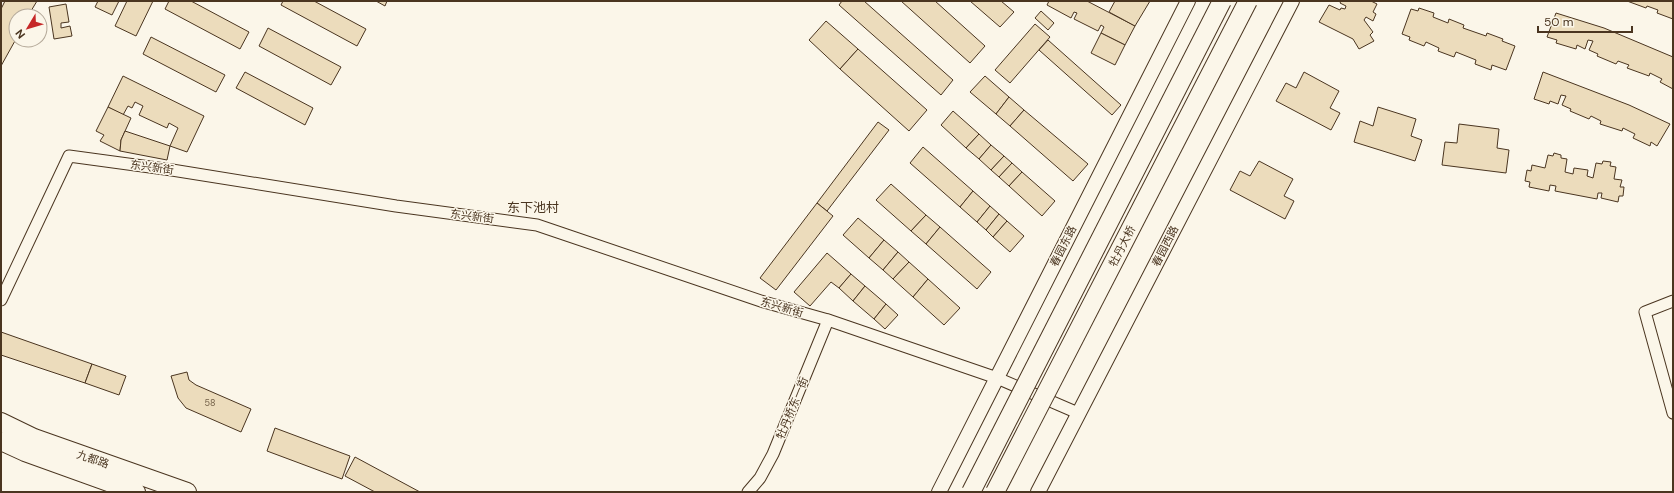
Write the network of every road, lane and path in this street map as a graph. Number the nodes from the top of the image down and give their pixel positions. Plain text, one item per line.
1 (1188, 1) edge
2 (1222, 1) edge
3 (1248, 1) edge
4 (1292, 1) edge
5 (1, 300) edge
6 (1673, 301) edge
7 (828, 320) junction
8 (997, 378) junction
9 (1078, 413) junction
10 (1673, 413) edge
11 (1, 422) edge
12 (1, 441) edge
13 (112, 487) edge
14 (136, 492) edge
15 (187, 492) edge
16 (748, 492) edge
17 (939, 492) edge
18 (971, 492) edge
19 (995, 492) edge
20 (1038, 492) edge

1 - 8 street, 春园东路
2 - 18 main road, 牡丹大桥, bridge
3 - 19 main road, 牡丹大桥, bridge
4 - 9 street, 春园西路
5 - 7 street, 东兴新街
6 - 10 street
7 - 8 street, 东兴新街
7 - 16 street, 牡丹桥东一街
8 - 9 street, 东兴新街
8 - 17 street, 春园东路
9 - 20 street, 春园西路
11 - 15 main road, 九都路
12 - 13 main road, 九都路
13 - 14 main road, 九都路

